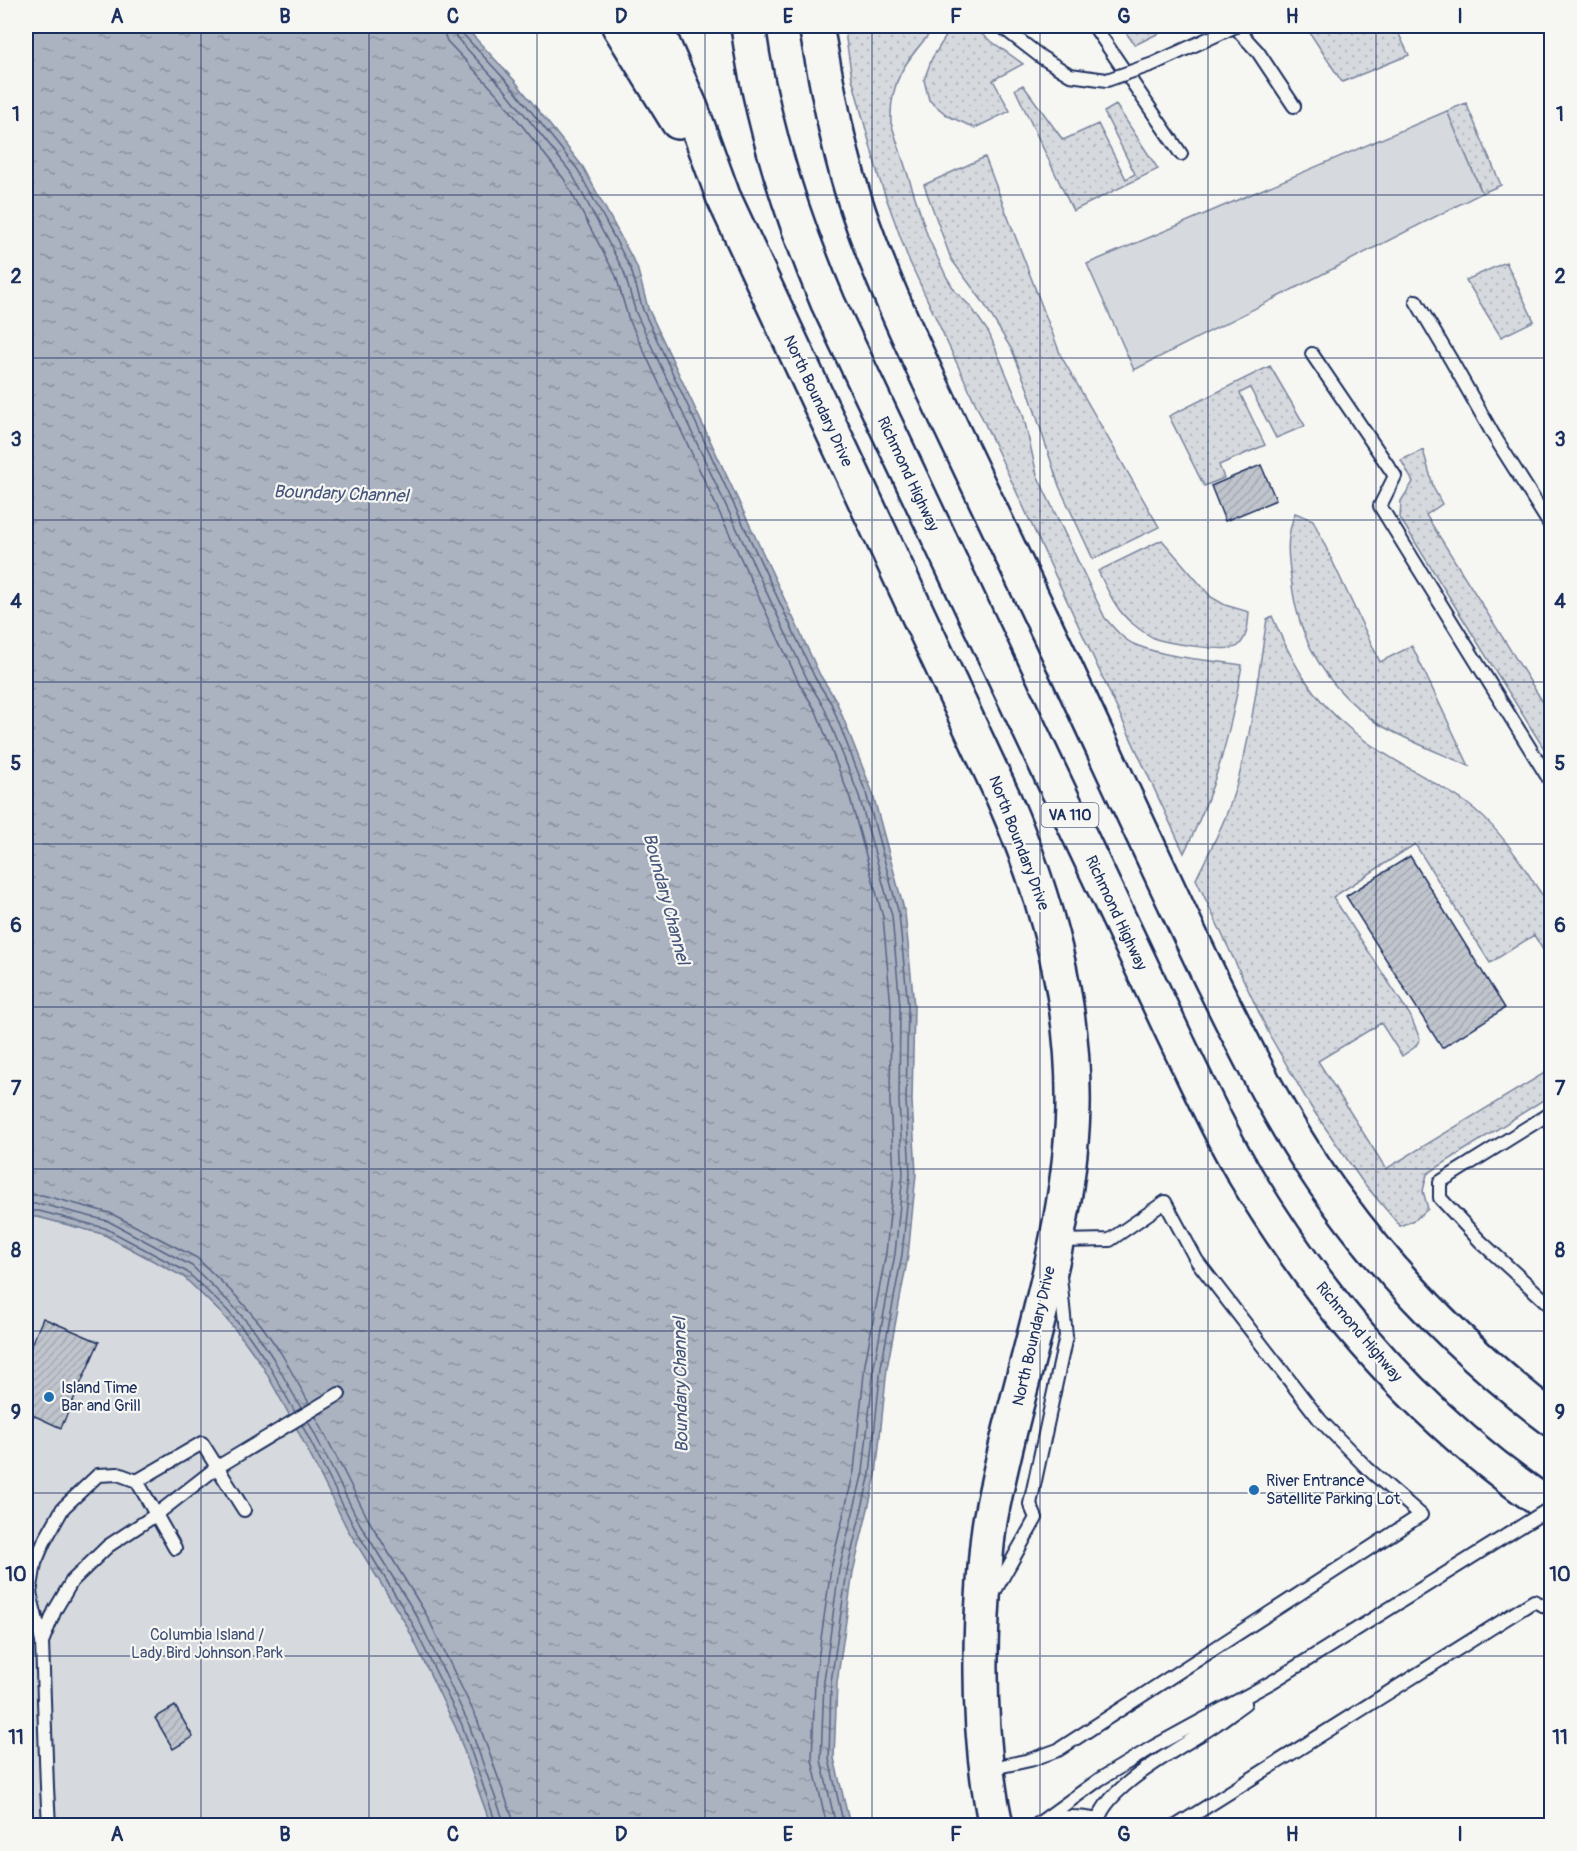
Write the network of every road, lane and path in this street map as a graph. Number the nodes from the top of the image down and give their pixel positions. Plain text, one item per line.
1 (620, 26) edge
2 (656, 26) edge
3 (748, 26) edge
4 (816, 26) edge
5 (1001, 26) edge
6 (1094, 26) edge
7 (1235, 26) edge
8 (1294, 106) dead end
9 (1181, 154) dead end
10 (723, 196) junction
11 (1416, 301) dead end
12 (1312, 354) dead end
13 (1551, 528) edge
14 (1551, 784) edge
15 (1551, 1112) edge
16 (1056, 1241) junction
17 (1551, 1307) edge
18 (339, 1395) dead end
19 (1551, 1419) edge
20 (216, 1468) junction
21 (137, 1481) junction
22 (1551, 1507) edge
23 (244, 1510) dead end
24 (157, 1514) junction
25 (175, 1548) dead end
26 (1551, 1610) edge
27 (982, 1614) junction
28 (42, 1642) junction
29 (1272, 1682) junction
30 (987, 1769) junction
31 (1098, 1823) edge
32 (1036, 1825) edge
33 (50, 1826) edge
34 (996, 1826) edge
35 (1176, 1826) edge

1 - 10 main road, North Boundary Drive
2 - 10 main road, North Boundary Drive
3 - 22 main road, Richmond Highway / VA 110
4 - 19 main road
5 - 7 lane, bridge
6 - 9 lane
7 - 8 lane
10 - 16 main road, North Boundary Drive
11 - 13 lane
12 - 14 lane
15 - 17 lane
16 - 27 main road, North Boundary Drive
16 - 27 lane
16 - 30 lane
18 - 20 lane
20 - 21 lane
20 - 23 lane
20 - 24 lane
21 - 24 lane
21 - 28 lane
22 - 29 lane, bridge
24 - 25 lane
24 - 28 lane
26 - 35 lane
27 - 30 main road, North Boundary Drive
28 - 33 lane
29 - 31 lane
29 - 32 lane
30 - 34 main road, North Boundary Drive
31 - 32 lane

